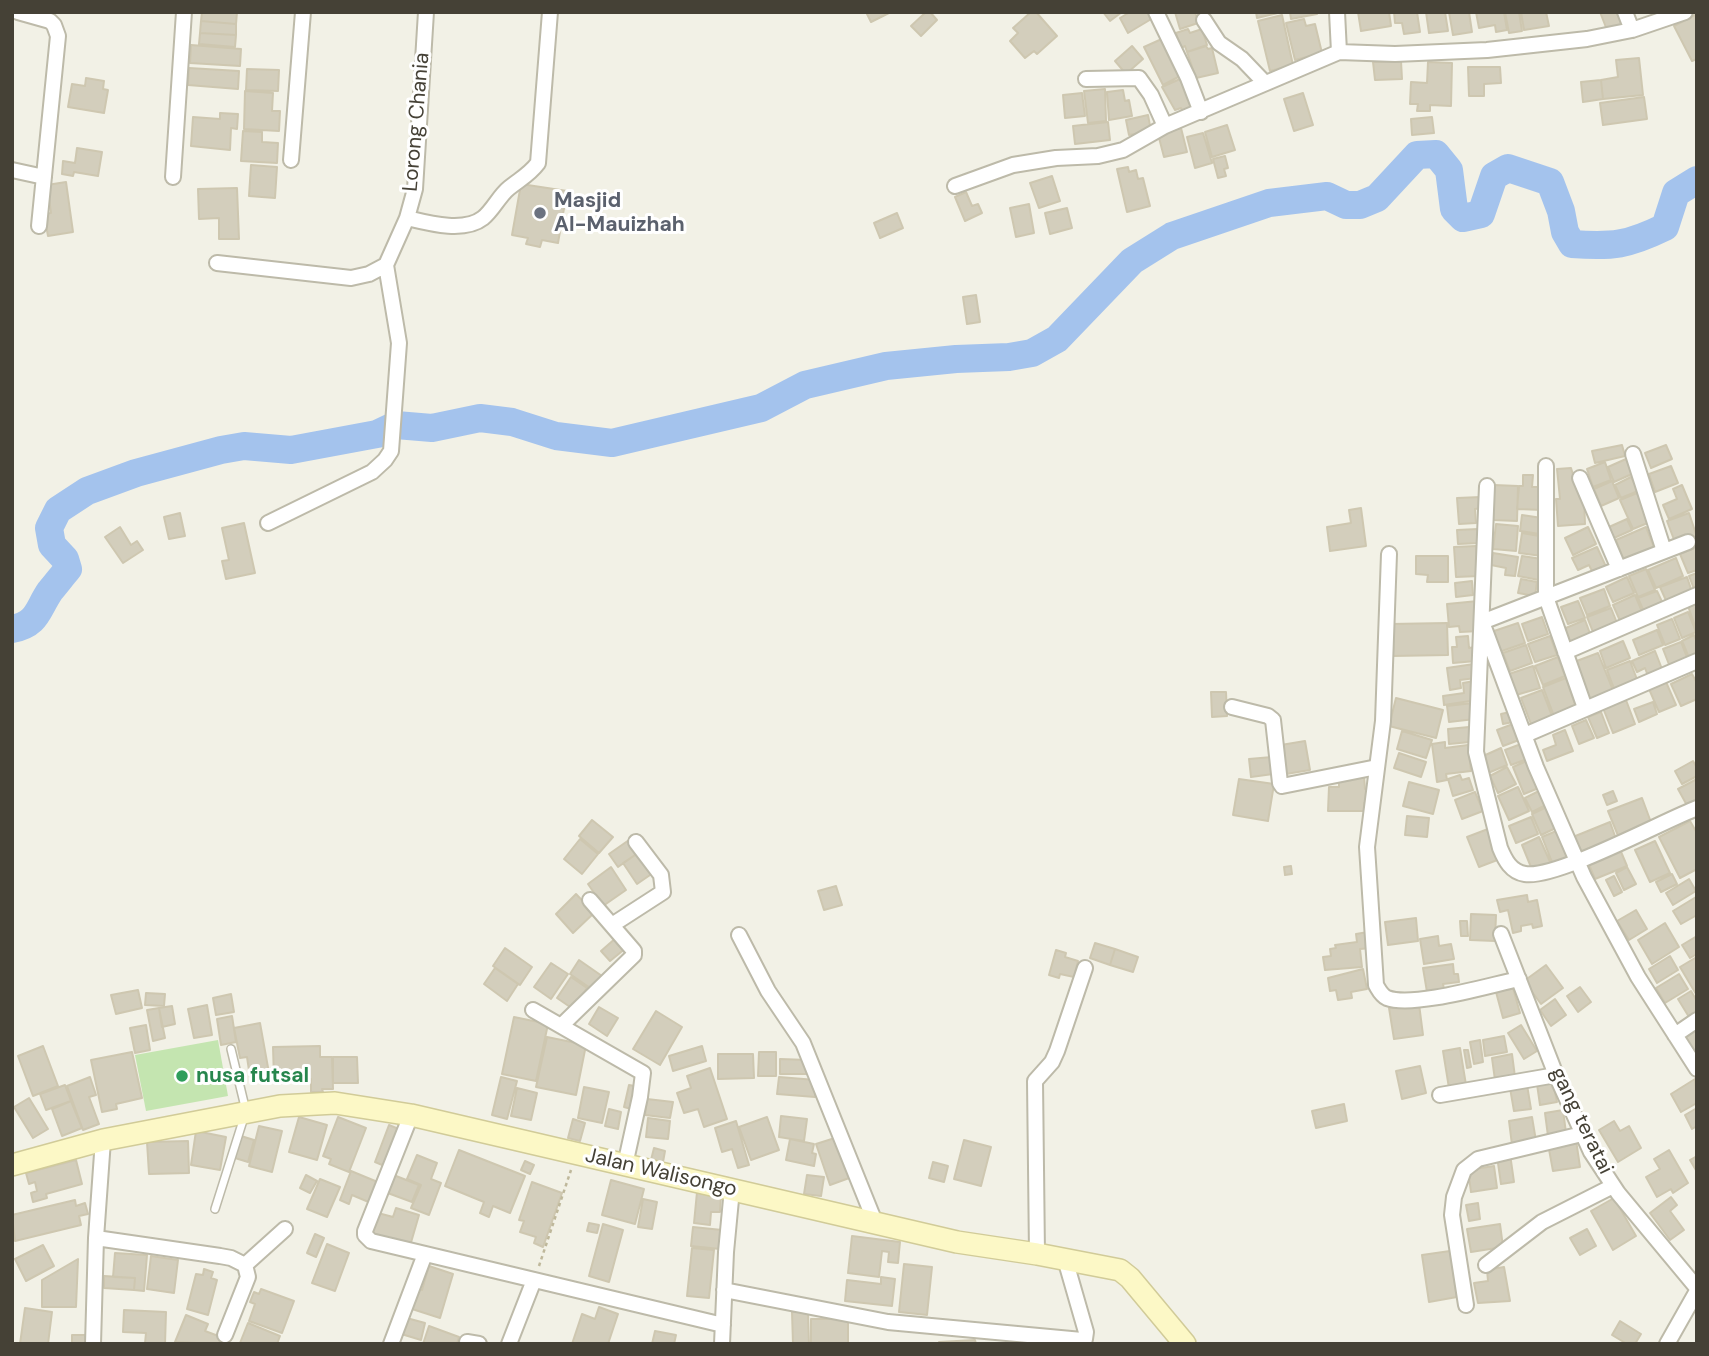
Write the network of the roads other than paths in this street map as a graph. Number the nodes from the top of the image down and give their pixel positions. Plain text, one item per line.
1 (18, 12) edge
2 (184, 12) edge
3 (303, 12) edge
4 (426, 12) edge
5 (550, 12) edge
6 (1156, 12) edge
7 (1337, 12) edge
8 (1625, 12) edge
9 (1685, 12) edge
10 (1204, 20) dead end
11 (1632, 30) junction
12 (1339, 52) junction
13 (1086, 79) dead end
14 (1265, 83) junction
15 (1201, 112) junction
16 (1165, 126) junction
17 (291, 160) dead end
18 (12, 170) edge
19 (44, 177) junction
20 (173, 177) dead end
21 (955, 186) dead end
22 (407, 218) junction
23 (39, 226) dead end
24 (217, 263) dead end
25 (386, 265) junction
26 (1633, 454) dead end
27 (1546, 466) dead end
28 (1580, 478) dead end
29 (1488, 486) dead end
30 (268, 523) dead end
31 (1688, 542) dead end
32 (1664, 551) junction
33 (1390, 554) dead end
34 (1619, 569) junction
35 (1697, 595) edge
36 (1546, 597) junction
37 (1482, 622) junction
38 (1565, 652) junction
39 (1697, 661) edge
40 (1232, 707) dead end
41 (1584, 708) junction
42 (1525, 735) junction
43 (1377, 767) junction
44 (1697, 808) edge
45 (636, 842) dead end
46 (1578, 861) junction
47 (590, 900) dead end
48 (612, 925) junction
49 (739, 934) dead end
50 (1501, 934) dead end
51 (1085, 968) dead end
52 (1519, 979) junction
53 (533, 1010) dead end
54 (1697, 1020) edge
55 (561, 1026) junction
56 (1675, 1034) junction
57 (231, 1049) dead end
58 (1697, 1069) edge
59 (1556, 1075) junction
60 (1440, 1096) dead end
61 (246, 1111) junction
62 (411, 1115) junction
63 (1582, 1134) junction
64 (103, 1140) junction
65 (12, 1165) edge
66 (625, 1165) junction
67 (1614, 1186) junction
68 (732, 1189) junction
69 (215, 1209) dead end
70 (875, 1222) junction
71 (285, 1228) dead end
72 (96, 1238) junction
73 (425, 1254) junction
74 (1037, 1254) junction
75 (1065, 1259) junction
76 (245, 1265) junction
77 (1486, 1265) dead end
78 (534, 1280) junction
79 (724, 1290) junction
80 (1697, 1290) edge
81 (1465, 1305) dead end
82 (723, 1325) junction
83 (225, 1335) dead end
84 (93, 1344) edge
85 (391, 1344) edge
86 (509, 1344) edge
87 (722, 1344) edge
88 (1185, 1344) edge
89 (1667, 1344) edge

1 - 19 street
2 - 20 street
3 - 17 street
4 - 22 street, Lorong Chania
5 - 22 street
6 - 15 street
7 - 12 street
8 - 11 street
9 - 11 street
10 - 14 street
11 - 12 street
12 - 14 street
13 - 16 street
14 - 15 street
15 - 16 street
16 - 21 street
18 - 19 street
19 - 23 street
22 - 25 street, Lorong Chania
24 - 25 street
25 - 30 street
26 - 32 street
27 - 36 street
28 - 34 street
29 - 37 street
31 - 32 street
32 - 34 street
33 - 43 street
34 - 36 street
35 - 38 street
36 - 37 street
36 - 38 street
37 - 42 street
37 - 46 street
38 - 41 street
39 - 41 street
40 - 43 street
41 - 42 street
42 - 46 street
43 - 52 street
44 - 46 street
45 - 48 street
46 - 56 street
47 - 48 street
48 - 55 street
49 - 70 street
50 - 52 street, gang teratai
51 - 74 street
52 - 59 street, gang teratai
53 - 55 street
54 - 56 street
55 - 66 street
56 - 58 street
57 - 61 lane
59 - 60 street
59 - 63 street, gang teratai
61 - 62 street, Jalan Walisongo
61 - 64 street, Jalan Walisongo
61 - 69 lane
62 - 66 street, Jalan Walisongo
62 - 73 street
63 - 67 street, gang teratai
63 - 81 street
64 - 65 street, Jalan Walisongo
64 - 72 street
66 - 68 street, Jalan Walisongo
67 - 77 street
67 - 80 street, gang teratai
68 - 70 street, Jalan Walisongo
68 - 79 street
70 - 74 street, Jalan Walisongo
71 - 76 street
72 - 76 street
72 - 84 street
73 - 78 street
73 - 85 street
74 - 75 street, Jalan Walisongo
75 - 79 street
75 - 88 street, Jalan Walisongo
76 - 83 street
78 - 82 street
78 - 86 street
79 - 82 street
80 - 89 street
82 - 87 street

